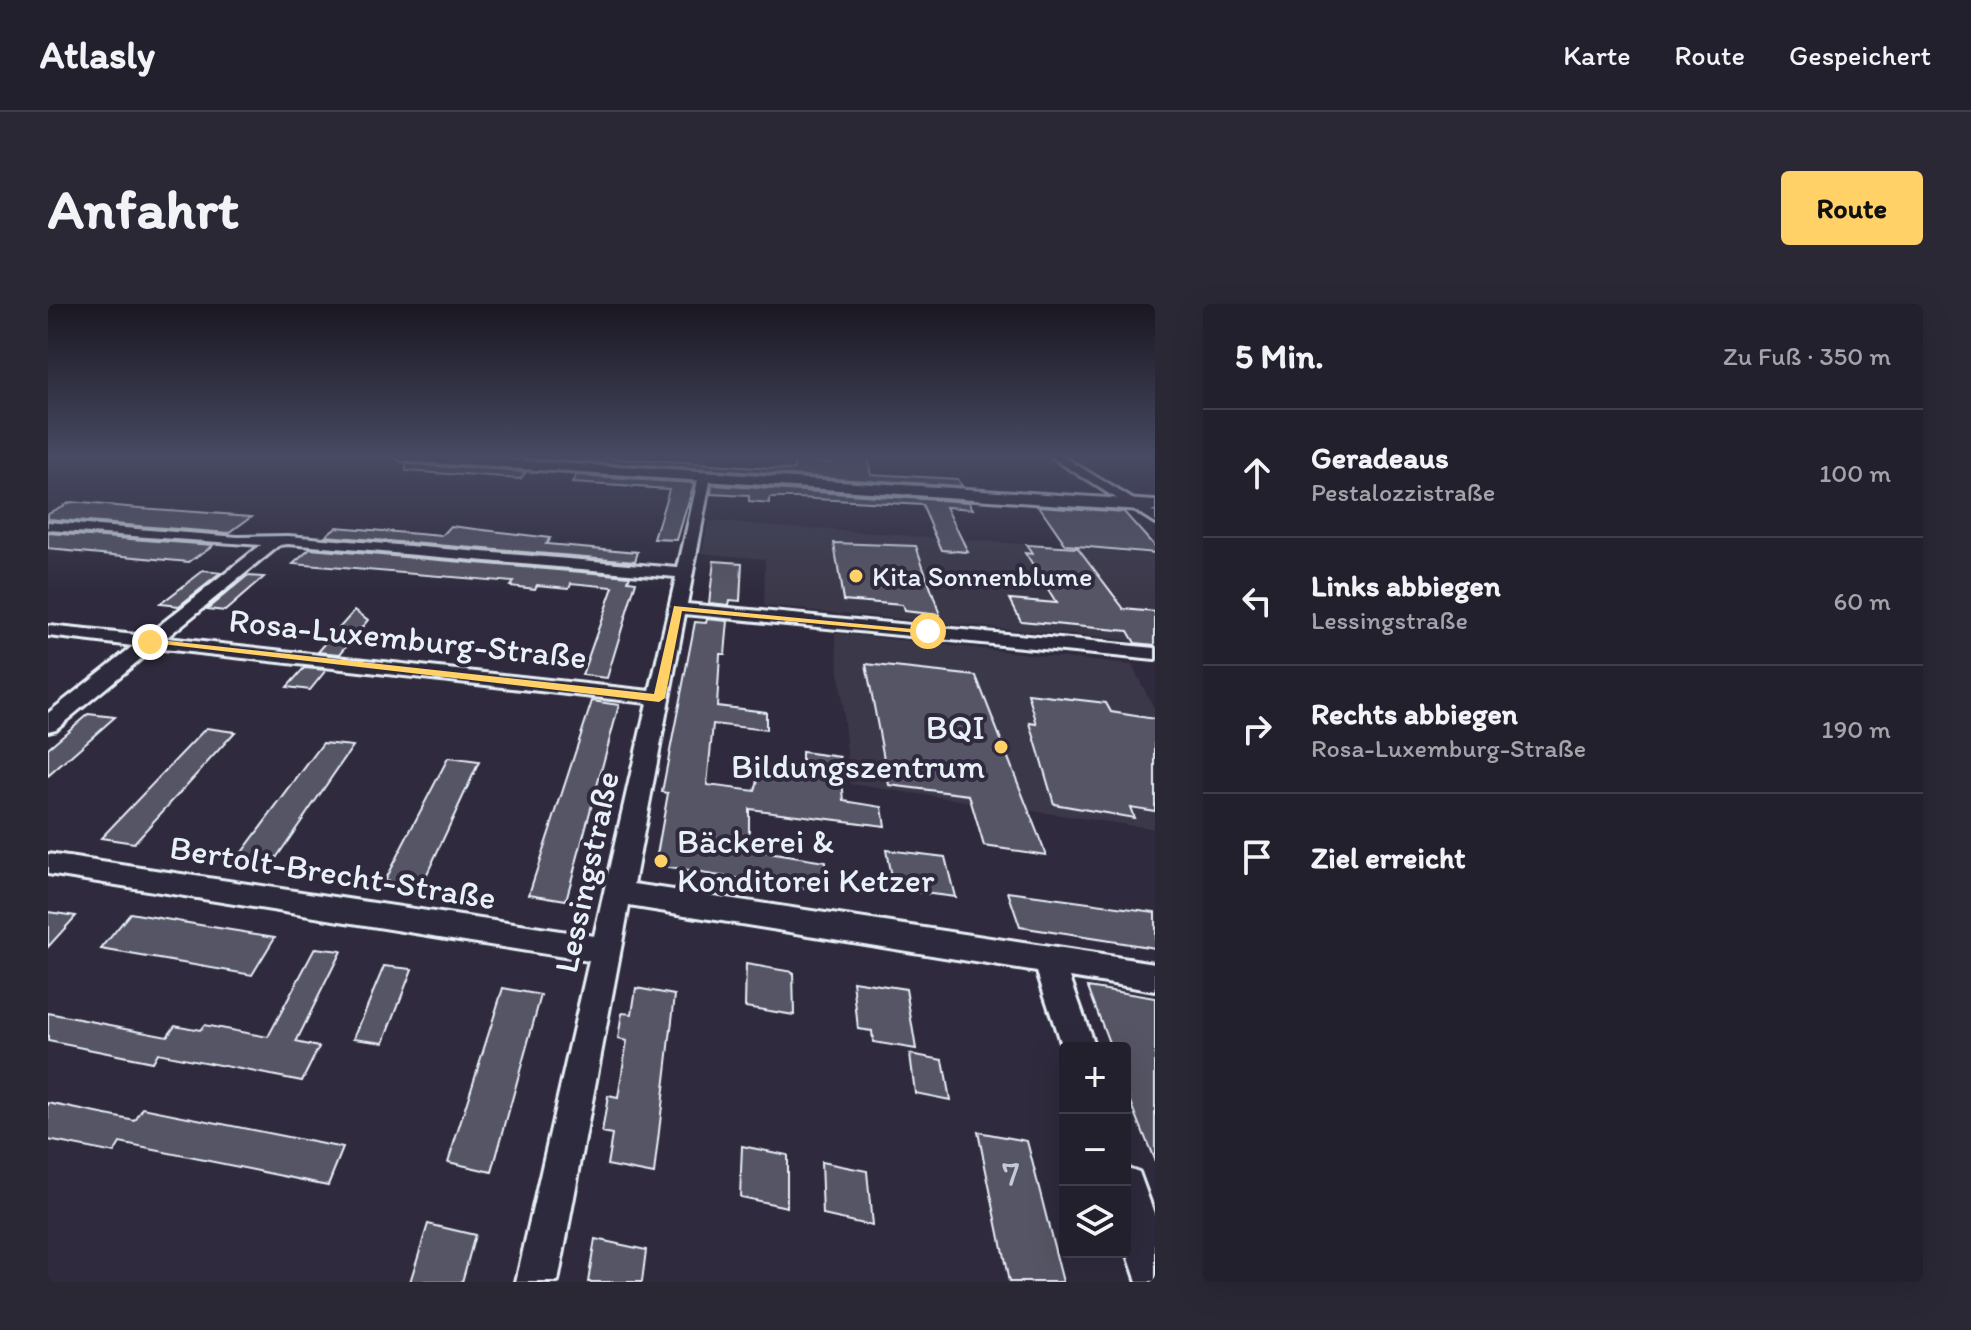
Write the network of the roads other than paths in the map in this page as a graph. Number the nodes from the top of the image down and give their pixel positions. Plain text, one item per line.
1 (699, 503) edge
2 (1099, 503) edge
3 (1130, 503) edge
4 (1134, 505) junction
5 (1155, 506) edge
6 (1155, 519) edge
7 (48, 526) edge
8 (274, 542) junction
9 (684, 573) junction
10 (678, 608) junction
11 (48, 631) edge
12 (150, 642) junction
13 (1155, 654) edge
14 (659, 698) junction
15 (48, 724) edge
16 (48, 864) edge
17 (618, 893) junction
18 (607, 951) junction
19 (1049, 961) junction
20 (1155, 977) edge
21 (1076, 1042) edge
22 (1131, 1204) edge
23 (1155, 1275) edge
24 (537, 1282) edge

1 - 9 street, Lessingstraße
2 - 4 main road
3 - 4 street
4 - 5 main road
4 - 6 street
7 - 8 street
8 - 9 street
8 - 12 street, Rosa-Luxemburg-Straße
9 - 10 street, Lessingstraße
10 - 13 street
10 - 14 street, Lessingstraße
11 - 12 street, Rosa-Luxemburg-Straße
12 - 14 street, Rosa-Luxemburg-Straße
12 - 15 street, Rosa-Luxemburg-Straße
14 - 17 street, Lessingstraße
16 - 18 street, Bertolt-Brecht-Straße
17 - 18 street, Lessingstraße
17 - 19 street
18 - 24 street, Lessingstraße
19 - 20 street
19 - 21 street
22 - 23 street

